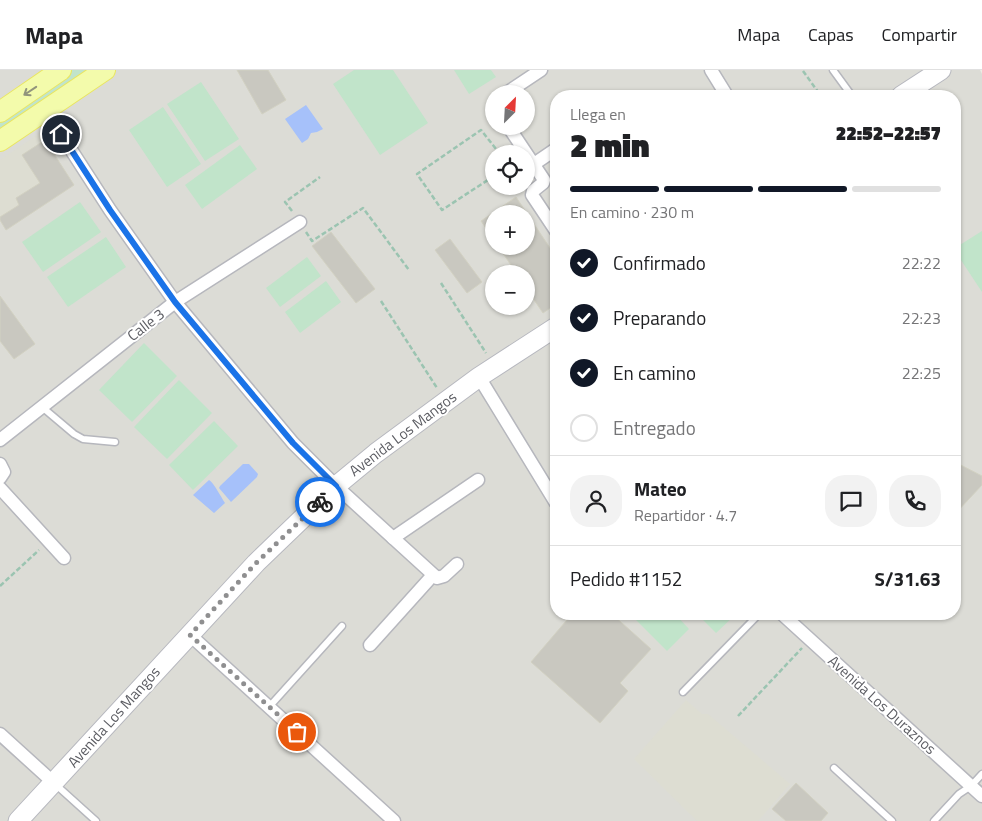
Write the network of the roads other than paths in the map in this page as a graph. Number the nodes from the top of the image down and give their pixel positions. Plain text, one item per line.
1 (61, 70) edge
2 (105, 70) edge
3 (541, 70) edge
4 (711, 70) edge
5 (833, 70) edge
6 (941, 70) edge
7 (518, 85) edge
8 (723, 90) edge
9 (848, 90) edge
10 (910, 90) edge
11 (46, 111) junction
12 (0, 112) edge
13 (0, 141) edge
14 (550, 154) edge
15 (535, 163) edge
16 (535, 166) edge
17 (535, 190) edge
18 (532, 195) edge
19 (550, 221) edge
20 (300, 222) road end
21 (175, 302) junction
22 (550, 333) edge
23 (479, 377) junction
24 (42, 407) junction
25 (0, 440) edge
26 (115, 442) dead end
27 (0, 464) edge
28 (0, 478) edge
29 (478, 480) dead end
30 (336, 486) junction
31 (0, 488) edge
32 (550, 493) edge
33 (393, 538) junction
34 (64, 558) dead end
35 (457, 564) dead end
36 (433, 575) junction
37 (753, 620) edge
38 (789, 620) edge
39 (342, 626) dead end
40 (190, 635) junction
41 (370, 645) dead end
42 (683, 692) dead end
43 (269, 707) junction
44 (0, 734) edge
45 (834, 768) dead end
46 (982, 774) edge
47 (54, 783) junction
48 (971, 786) junction
49 (982, 796) edge
50 (18, 821) edge
51 (96, 821) edge
52 (394, 821) edge
53 (892, 821) edge
54 (934, 821) edge

1 -> 12 main road
2 - 11 main road
3 - 7 street
4 - 8 street
5 - 9 lane
6 - 10 street
11 - 13 main road
11 - 21 street
14 - 15 street
16 - 17 street
18 - 19 street
20 - 21 street, Calle 3
21 - 24 street, Calle 3
21 - 30 street
22 - 23 street, Avenida Los Mangos
23 - 30 street, Avenida Los Mangos
23 - 32 street
24 - 25 street, Calle 3
24 - 26 lane
27 - 28 street
29 - 33 street
30 - 33 street
30 - 40 street, Avenida Los Mangos
31 - 34 street
33 - 36 street
35 - 36 street
36 - 41 street
37 - 42 lane
38 - 48 street, Avenida Los Duraznos
39 - 43 lane
40 - 43 street
40 - 47 street, Avenida Los Mangos
43 - 52 street
44 - 47 street
45 - 53 lane
46 - 48 lane
47 - 50 street, Avenida Los Mangos
47 - 51 lane
48 - 49 street, Avenida Los Duraznos
48 - 54 lane

